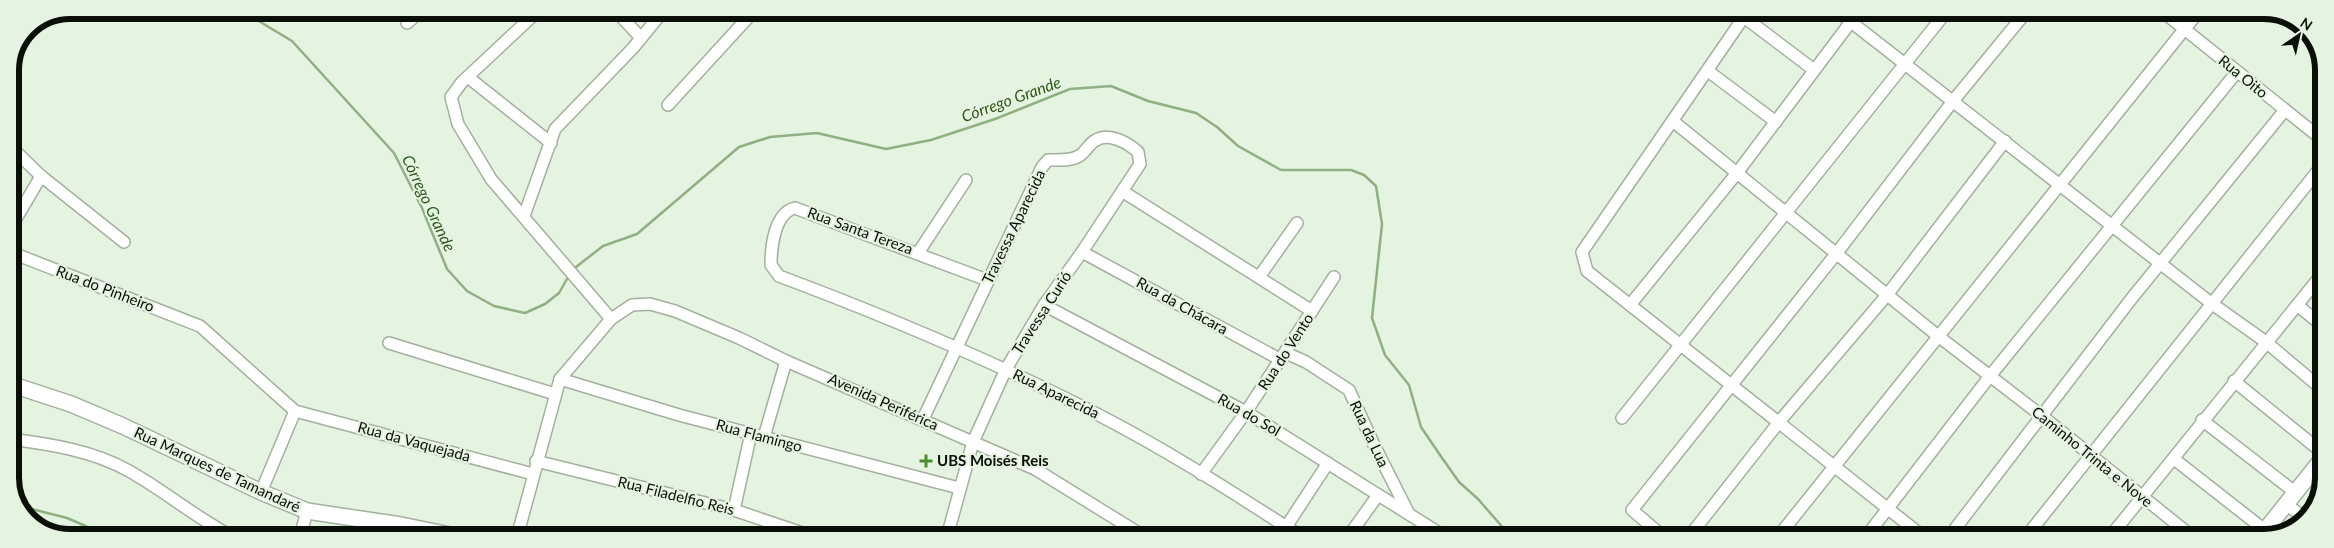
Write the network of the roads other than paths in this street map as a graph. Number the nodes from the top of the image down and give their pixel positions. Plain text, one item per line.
1 (412, 19) edge
2 (530, 19) edge
3 (623, 19) edge
4 (657, 19) edge
5 (747, 19) edge
6 (1743, 19) edge
7 (1752, 19) edge
8 (1847, 19) edge
9 (1940, 19) edge
10 (2020, 19) edge
11 (2172, 19) edge
12 (2194, 19) edge
13 (1850, 21) junction
14 (407, 23) dead end
15 (2186, 30) junction
16 (641, 38) junction
17 (1905, 63) junction
18 (1814, 70) junction
19 (1708, 71) junction
20 (2236, 73) junction
21 (469, 78) junction
22 (1953, 100) junction
23 (668, 105) dead end
24 (2285, 110) junction
25 (1674, 122) junction
26 (1776, 122) junction
27 (2315, 134) edge
28 (2005, 141) junction
29 (551, 143) junction
30 (19, 155) edge
31 (1737, 173) junction
32 (2315, 174) edge
33 (41, 176) junction
34 (966, 180) dead end
35 (2060, 183) junction
36 (1124, 187) junction
37 (19, 214) edge
38 (1787, 214) junction
39 (524, 216) junction
40 (1298, 223) dead end
41 (2114, 226) junction
42 (124, 242) dead end
43 (1082, 252) junction
44 (918, 253) junction
45 (1836, 254) junction
46 (19, 256) edge
47 (2161, 262) junction
48 (1259, 277) junction
49 (1334, 277) dead end
50 (987, 280) junction
51 (794, 282) joint
52 (2315, 283) edge
53 (1887, 295) junction
54 (2212, 303) junction
55 (1044, 305) junction
56 (1630, 305) junction
57 (2297, 305) junction
58 (1312, 311) junction
59 (611, 319) junction
60 (2315, 320) edge
61 (1938, 336) junction
62 (2266, 342) junction
63 (390, 343) dead end
64 (956, 346) junction
65 (1681, 346) junction
66 (1284, 357) junction
67 (786, 361) junction
68 (1006, 369) junction
69 (1990, 376) junction
70 (560, 379) junction
71 (2234, 381) junction
72 (2315, 383) edge
73 (1731, 384) junction
74 (19, 387) edge
75 (554, 394) junction
76 (295, 411) junction
77 (1246, 412) junction
78 (2042, 416) junction
79 (1622, 418) dead end
80 (922, 419) junction
81 (2202, 420) junction
82 (1779, 422) junction
83 (751, 433) junction
84 (764, 438) junction
85 (19, 441) edge
86 (973, 442) junction
87 (2315, 452) edge
88 (2090, 455) junction
89 (2174, 459) junction
90 (536, 461) junction
91 (1328, 463) junction
92 (1835, 466) junction
93 (2315, 468) edge
94 (533, 474) junction
95 (1201, 474) junction
96 (959, 488) junction
97 (261, 492) junction
98 (1378, 495) junction
99 (2142, 498) junction
100 (2292, 499) junction
101 (1888, 508) junction
102 (734, 510) junction
103 (307, 511) junction
104 (2302, 513) edge
105 (1410, 515) junction
106 (1426, 525) junction
107 (1286, 527) junction
108 (219, 529) edge
109 (302, 529) edge
110 (421, 529) edge
111 (519, 529) edge
112 (787, 529) edge
113 (948, 529) edge
114 (1132, 529) edge
115 (1289, 529) edge
116 (1354, 529) edge
117 (1423, 529) edge
118 (1432, 529) edge
119 (1655, 529) edge
120 (1695, 529) edge
121 (1784, 529) edge
122 (1872, 529) edge
123 (1914, 529) edge
124 (1955, 529) edge
125 (2033, 529) edge
126 (2117, 529) edge
127 (2182, 529) edge
128 (2257, 529) edge
129 (2267, 529) edge

1 - 14 street
2 - 21 street
3 - 16 street
4 - 16 street
5 - 23 street
6 - 19 street
7 - 18 street
8 - 13 street
9 - 17 street
10 - 22 street
11 - 15 street, Rua Oito
12 - 15 street
13 - 17 street
13 - 18 street
15 - 20 street, Rua Oito
15 - 35 street
16 - 29 street
17 - 22 street
17 - 38 street
18 - 26 street
19 - 25 street
19 - 26 street
20 - 24 street, Rua Oito
20 - 41 street
21 - 29 street
21 - 39 street
22 - 28 street
22 - 45 street
24 - 27 street, Rua Oito
24 - 47 street
25 - 31 street, Caminho Trinta e Nove
25 - 56 street
26 - 31 street
28 - 35 street
28 - 53 street
29 - 39 street
30 - 33 street
31 - 38 street, Caminho Trinta e Nove
31 - 56 street
32 - 54 street
33 - 37 street
33 - 42 street
34 - 44 street
35 - 41 street
35 - 61 street
36 - 43 street, Travessa Curió
36 - 48 street
36 - 50 street, Travessa Aparecida
38 - 45 street, Caminho Trinta e Nove
38 - 65 street
39 - 59 street
40 - 48 street
41 - 47 street
41 - 69 street
43 - 55 street, Travessa Curió
43 - 66 street, Rua da Chácara
44 - 50 street, Rua Santa Tereza
44 - 51 street, Rua Santa Tereza
45 - 53 street, Caminho Trinta e Nove
45 - 73 street
46 - 76 street, Rua do Pinheiro
47 - 54 street
47 - 78 street
48 - 58 street
49 - 58 street, Rua do Vento
50 - 64 street, Travessa Aparecida
51 - 64 street, Rua Aparecida
52 - 57 street
53 - 61 street, Caminho Trinta e Nove
53 - 82 street
54 - 62 street
54 - 88 street
55 - 68 street, Travessa Curió
55 - 77 street, Rua do Sol
56 - 65 street
57 - 60 street
57 - 62 street
58 - 66 street, Rua do Vento
59 - 67 street, Avenida Periférica
59 - 70 street, Avenida Periférica
61 - 69 street, Caminho Trinta e Nove
61 - 92 street
62 - 71 street
62 - 72 street
63 - 75 street
64 - 68 street, Rua Aparecida
64 - 80 street, Travessa Aparecida
65 - 73 street
65 - 79 street
66 - 77 street, Rua do Vento
66 - 105 street, Rua da Lua
67 - 80 street, Avenida Periférica
67 - 84 street
68 - 86 street, Travessa Curió
68 - 95 street, Rua Aparecida
69 - 78 street, Caminho Trinta e Nove
69 - 101 street
70 - 75 street, Avenida Periférica
70 - 83 street, Rua Flamingo
71 - 81 street
71 - 87 street
73 - 82 street
73 - 119 street
74 - 97 street, Rua Marques de Tamandaré
75 - 90 street, Avenida Periférica
76 - 94 street, Rua da Vaquejada
76 - 97 street
77 - 91 street, Rua do Sol
77 - 95 street, Rua do Vento
78 - 88 street, Caminho Trinta e Nove
78 - 124 street
80 - 86 street, Avenida Periférica
81 - 89 street
81 - 100 street
82 - 92 street
82 - 120 street
83 - 84 street, Rua Flamingo
83 - 102 street
84 - 96 street, Rua Flamingo
85 - 108 street
86 - 96 street, Travessa Curió
86 - 114 street, Avenida Periférica
88 - 99 street, Caminho Trinta e Nove
88 - 125 street
89 - 99 street
89 - 128 street
90 - 94 street, Avenida Periférica
90 - 102 street, Rua Filadelfio Reis
91 - 98 street, Rua do Sol
91 - 107 street
92 - 101 street
92 - 121 street
93 - 100 street
94 - 111 street, Avenida Periférica
95 - 107 street, Rua Aparecida
96 - 113 street, Travessa Curió
97 - 103 street, Rua Marques de Tamandaré
98 - 105 street, Rua do Sol
98 - 116 street
99 - 126 street
99 - 127 street, Caminho Trinta e Nove
100 - 104 street
100 - 129 street
101 - 122 street
101 - 123 street
102 - 112 street, Rua Filadelfio Reis
103 - 109 street
103 - 110 street, Rua Marques de Tamandaré
105 - 106 street, Rua do Sol
106 - 117 street
106 - 118 street, Rua do Sol
107 - 115 street, Rua Aparecida

